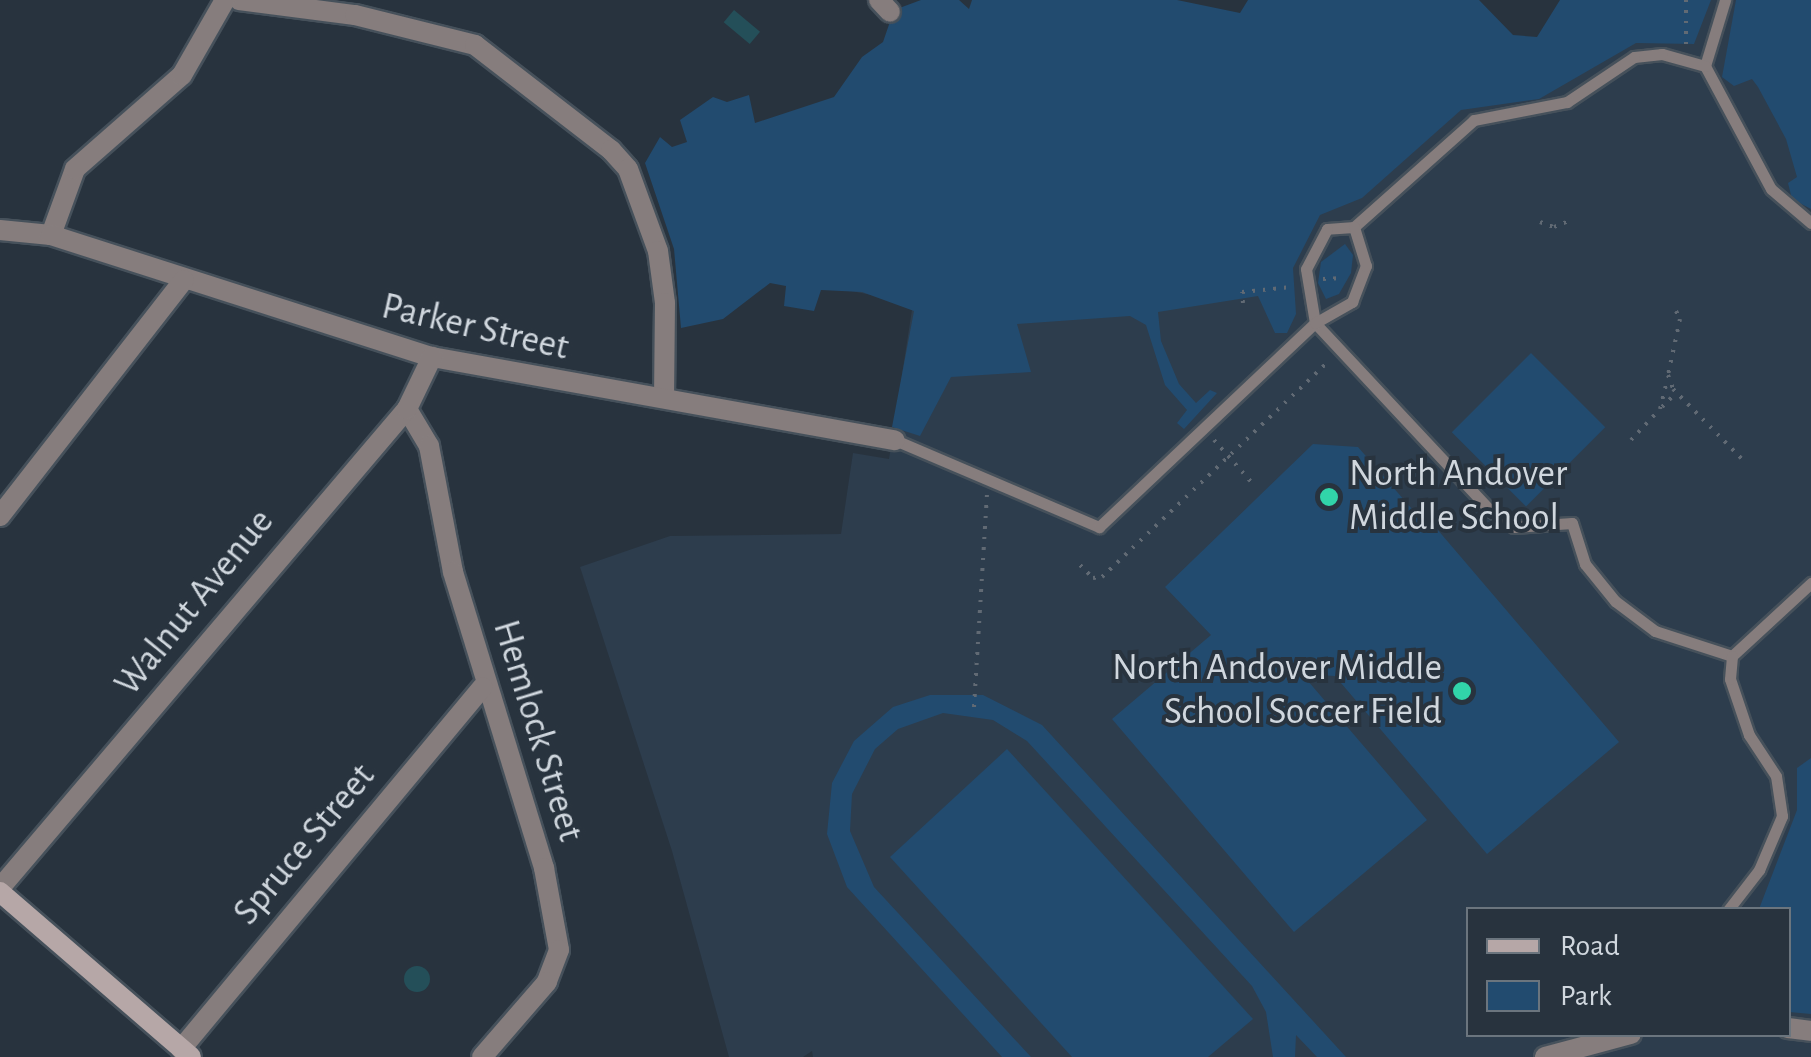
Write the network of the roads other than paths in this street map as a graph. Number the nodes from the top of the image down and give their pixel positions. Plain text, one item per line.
1 (226, 0) edge
2 (240, 0) edge
3 (1724, 0) edge
4 (1705, 66) junction
5 (1811, 224) edge
6 (1354, 227) junction
7 (0, 230) edge
8 (51, 236) junction
9 (184, 280) junction
10 (1315, 323) junction
11 (432, 356) junction
12 (664, 398) junction
13 (406, 409) junction
14 (895, 440) joint
15 (0, 516) edge
16 (1811, 583) edge
17 (1732, 656) junction
18 (484, 687) junction
19 (0, 890) edge
20 (1730, 907) edge
21 (1608, 1037) edge
22 (186, 1053) edge
23 (482, 1057) edge
24 (1545, 1057) edge

1 - 8 street
2 - 12 street
3 - 4 lane
4 - 5 lane
4 - 6 lane
6 - 10 lane
6 - 10 lane
7 - 8 street, Parker Street
8 - 9 street, Parker Street
9 - 11 street, Parker Street
9 - 15 street
10 - 14 lane
10 - 17 lane
11 - 12 street, Parker Street
11 - 13 street, Walnut Avenue
12 - 14 street, Parker Street
13 - 18 street, Hemlock Street
13 - 19 street, Walnut Avenue
16 - 17 lane
17 - 20 lane
18 - 22 street, Spruce Street
18 - 23 street, Hemlock Street
19 - 22 main road
21 - 24 street

